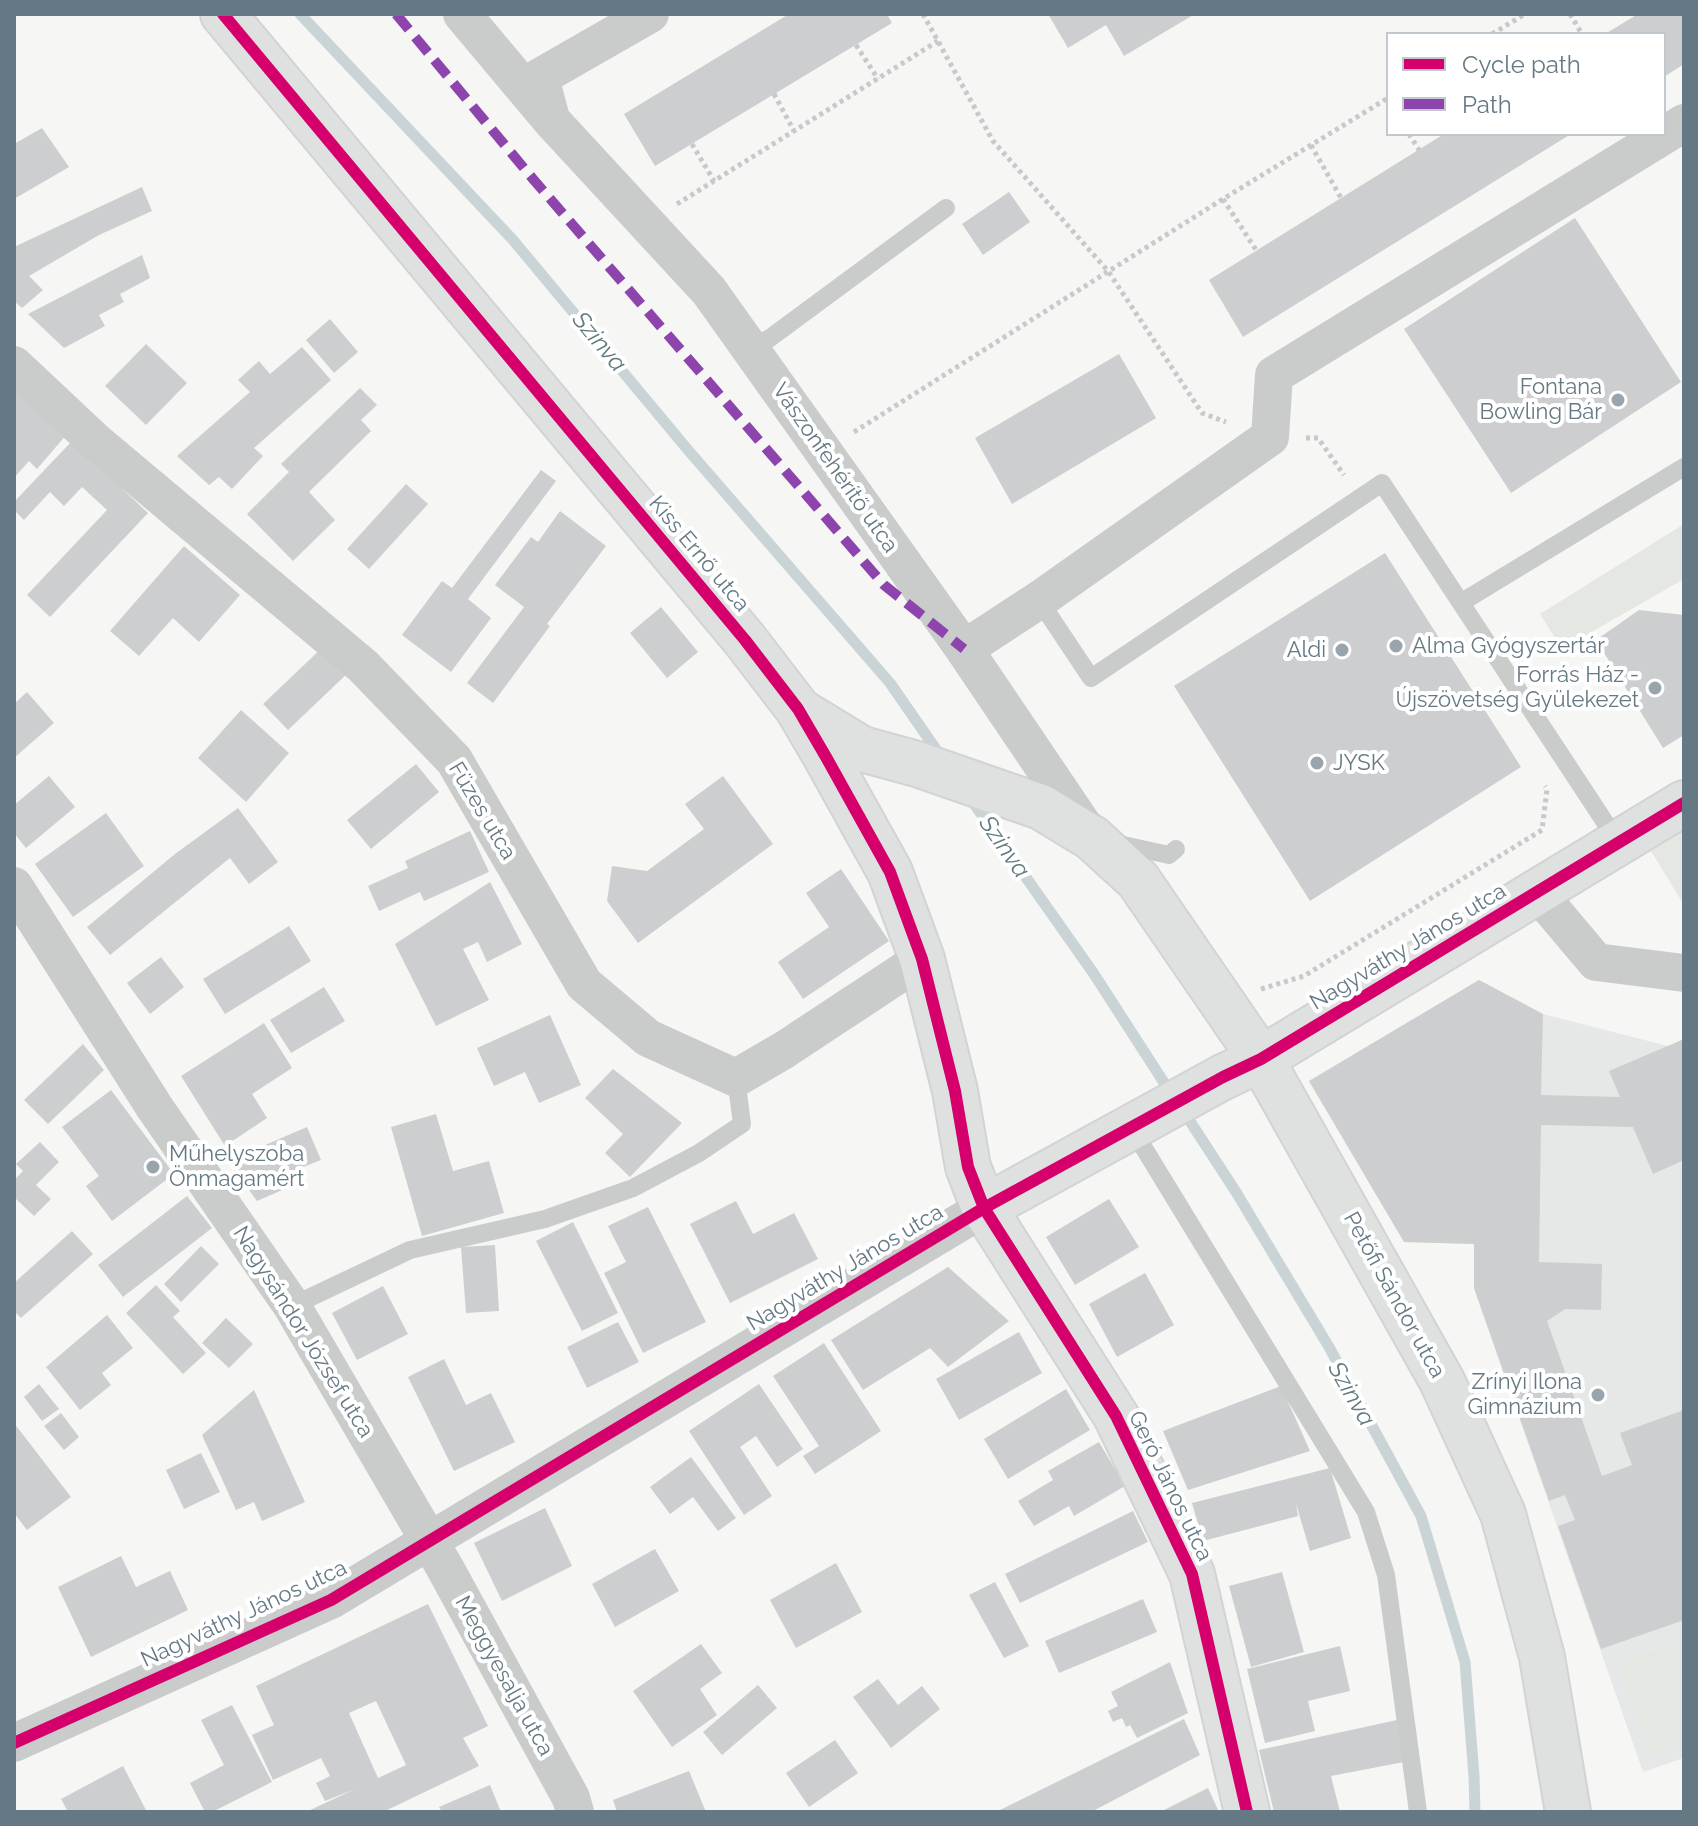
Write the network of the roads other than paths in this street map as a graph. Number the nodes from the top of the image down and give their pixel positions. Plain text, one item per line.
1 (223, 14) edge
2 (462, 14) edge
3 (650, 14) edge
4 (551, 120) junction
5 (1684, 123) edge
6 (1666, 134) edge
7 (1663, 136) edge
8 (946, 208) dead end
9 (750, 349) junction
10 (14, 365) edge
11 (1684, 467) edge
12 (1039, 600) junction
13 (1462, 602) junction
14 (964, 649) junction
15 (798, 709) junction
16 (1684, 803) edge
17 (1041, 807) joint
18 (1092, 838) junction
19 (1618, 842) junction
20 (1176, 849) dead end
21 (14, 886) edge
22 (1537, 892) junction
23 (922, 959) junction
24 (1679, 973) edge
25 (1242, 1068) junction
26 (736, 1078) junction
27 (1141, 1122) junction
28 (984, 1208) junction
29 (292, 1306) junction
30 (429, 1541) junction
31 (14, 1743) edge
32 (575, 1812) edge
33 (1247, 1812) edge
34 (1418, 1812) edge
35 (1568, 1812) edge

1 - 15 street, Kiss Ernő utca
2 - 4 street, Vászonfehérítő utca
3 - 4 street, Vászonfehérítő utca
4 - 9 street, Vászonfehérítő utca
5 - 6 street
7 - 12 street
8 - 9 lane
9 - 14 street, Vászonfehérítő utca
10 - 26 street, Füzes utca
11 - 13 lane
12 - 13 lane
12 - 14 street
13 - 19 lane
14 - 18 street, Vászonfehérítő utca
15 - 17 street, Kiss Ernő utca
15 - 23 street, Kiss Ernő utca
16 - 19 street, Nagyváthy János utca
17 - 18 street, Petőfi Sándor utca
18 - 20 lane
18 - 25 street, Petőfi Sándor utca
19 - 22 street, Nagyváthy János utca
21 - 29 street, Nagysándor József utca
22 - 24 street
22 - 25 street, Nagyváthy János utca
23 - 26 street
23 - 28 street, Kiss Ernő utca
25 - 27 street, Nagyváthy János utca
25 - 35 street, Petőfi Sándor utca
26 - 29 lane
27 - 28 street, Nagyváthy János utca
27 - 34 lane
28 - 30 street, Nagyváthy János utca
28 - 33 street, Geró János utca
29 - 30 street, Nagysándor József utca
30 - 31 street, Nagyváthy János utca
30 - 32 street, Meggyesalja utca

